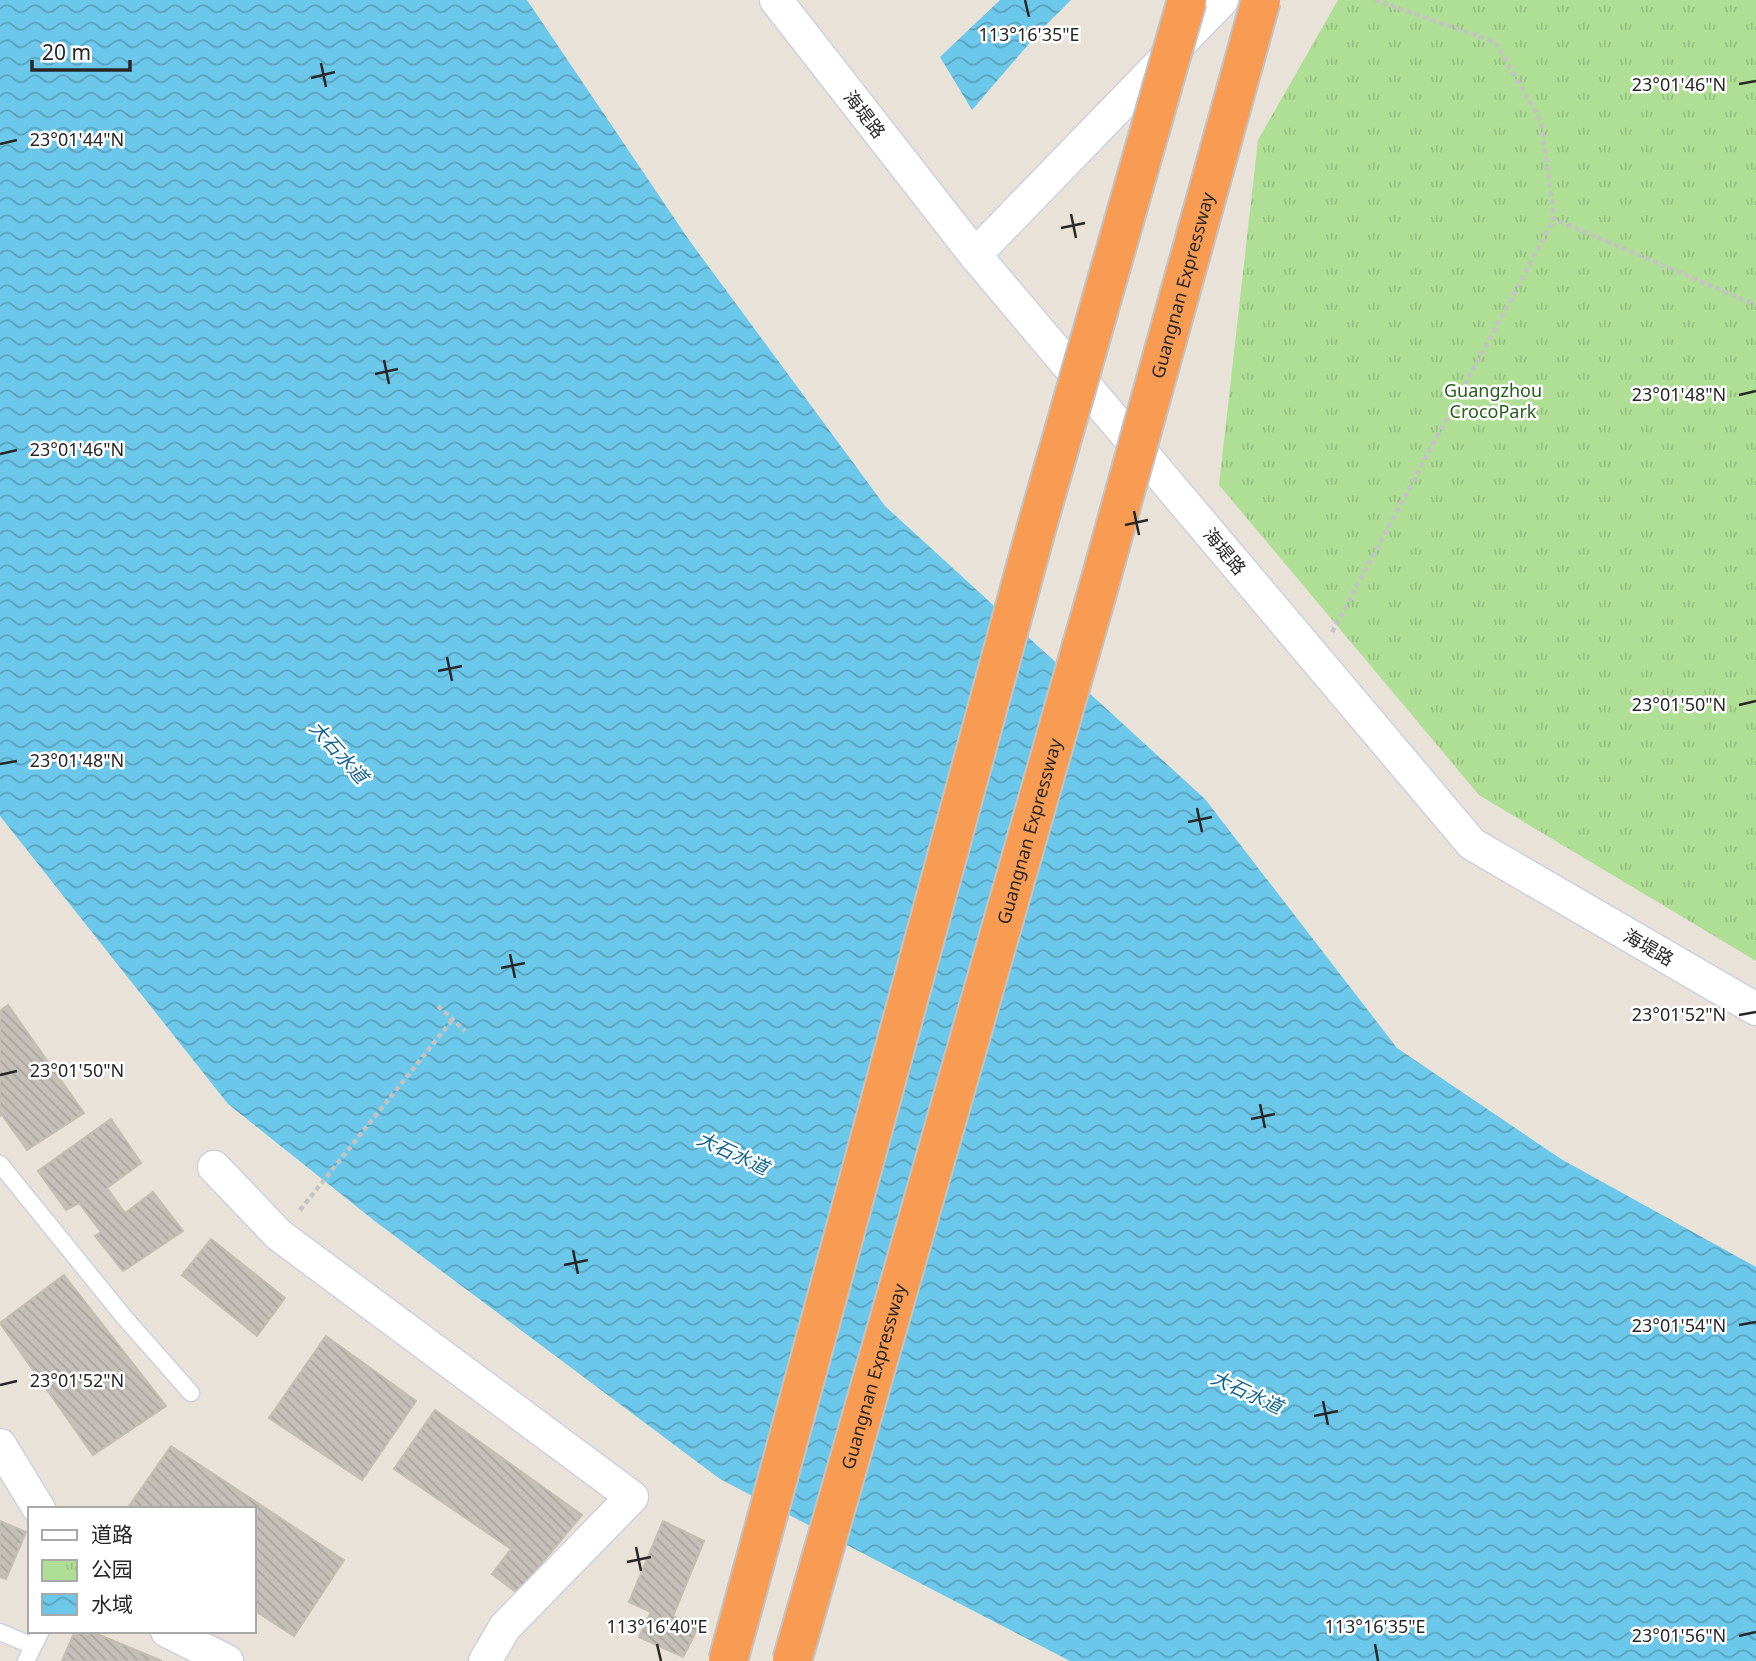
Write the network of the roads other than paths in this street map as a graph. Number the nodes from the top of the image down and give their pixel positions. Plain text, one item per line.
1 (776, 0) edge
2 (1187, 0) edge
3 (1222, 0) edge
4 (1261, 0) edge
5 (975, 255) junction
6 (1756, 1009) edge
7 (0, 1164) edge
8 (214, 1167) dead end
9 (191, 1393) dead end
10 (0, 1446) edge
11 (38, 1507) edge
12 (0, 1632) edge
13 (40, 1633) edge
14 (171, 1633) edge
15 (29, 1654) edge
16 (227, 1661) edge
17 (485, 1661) edge
18 (728, 1661) edge
19 (792, 1661) edge

1 - 5 street, 海堤路
2 - 18 highway, bridge
3 - 5 street
4 - 19 highway, Guangnan Expressway, bridge
5 - 6 street, 海堤路
7 - 9 lane
8 - 17 street
10 - 11 street
12 - 15 lane
13 - 15 lane
14 - 16 street

